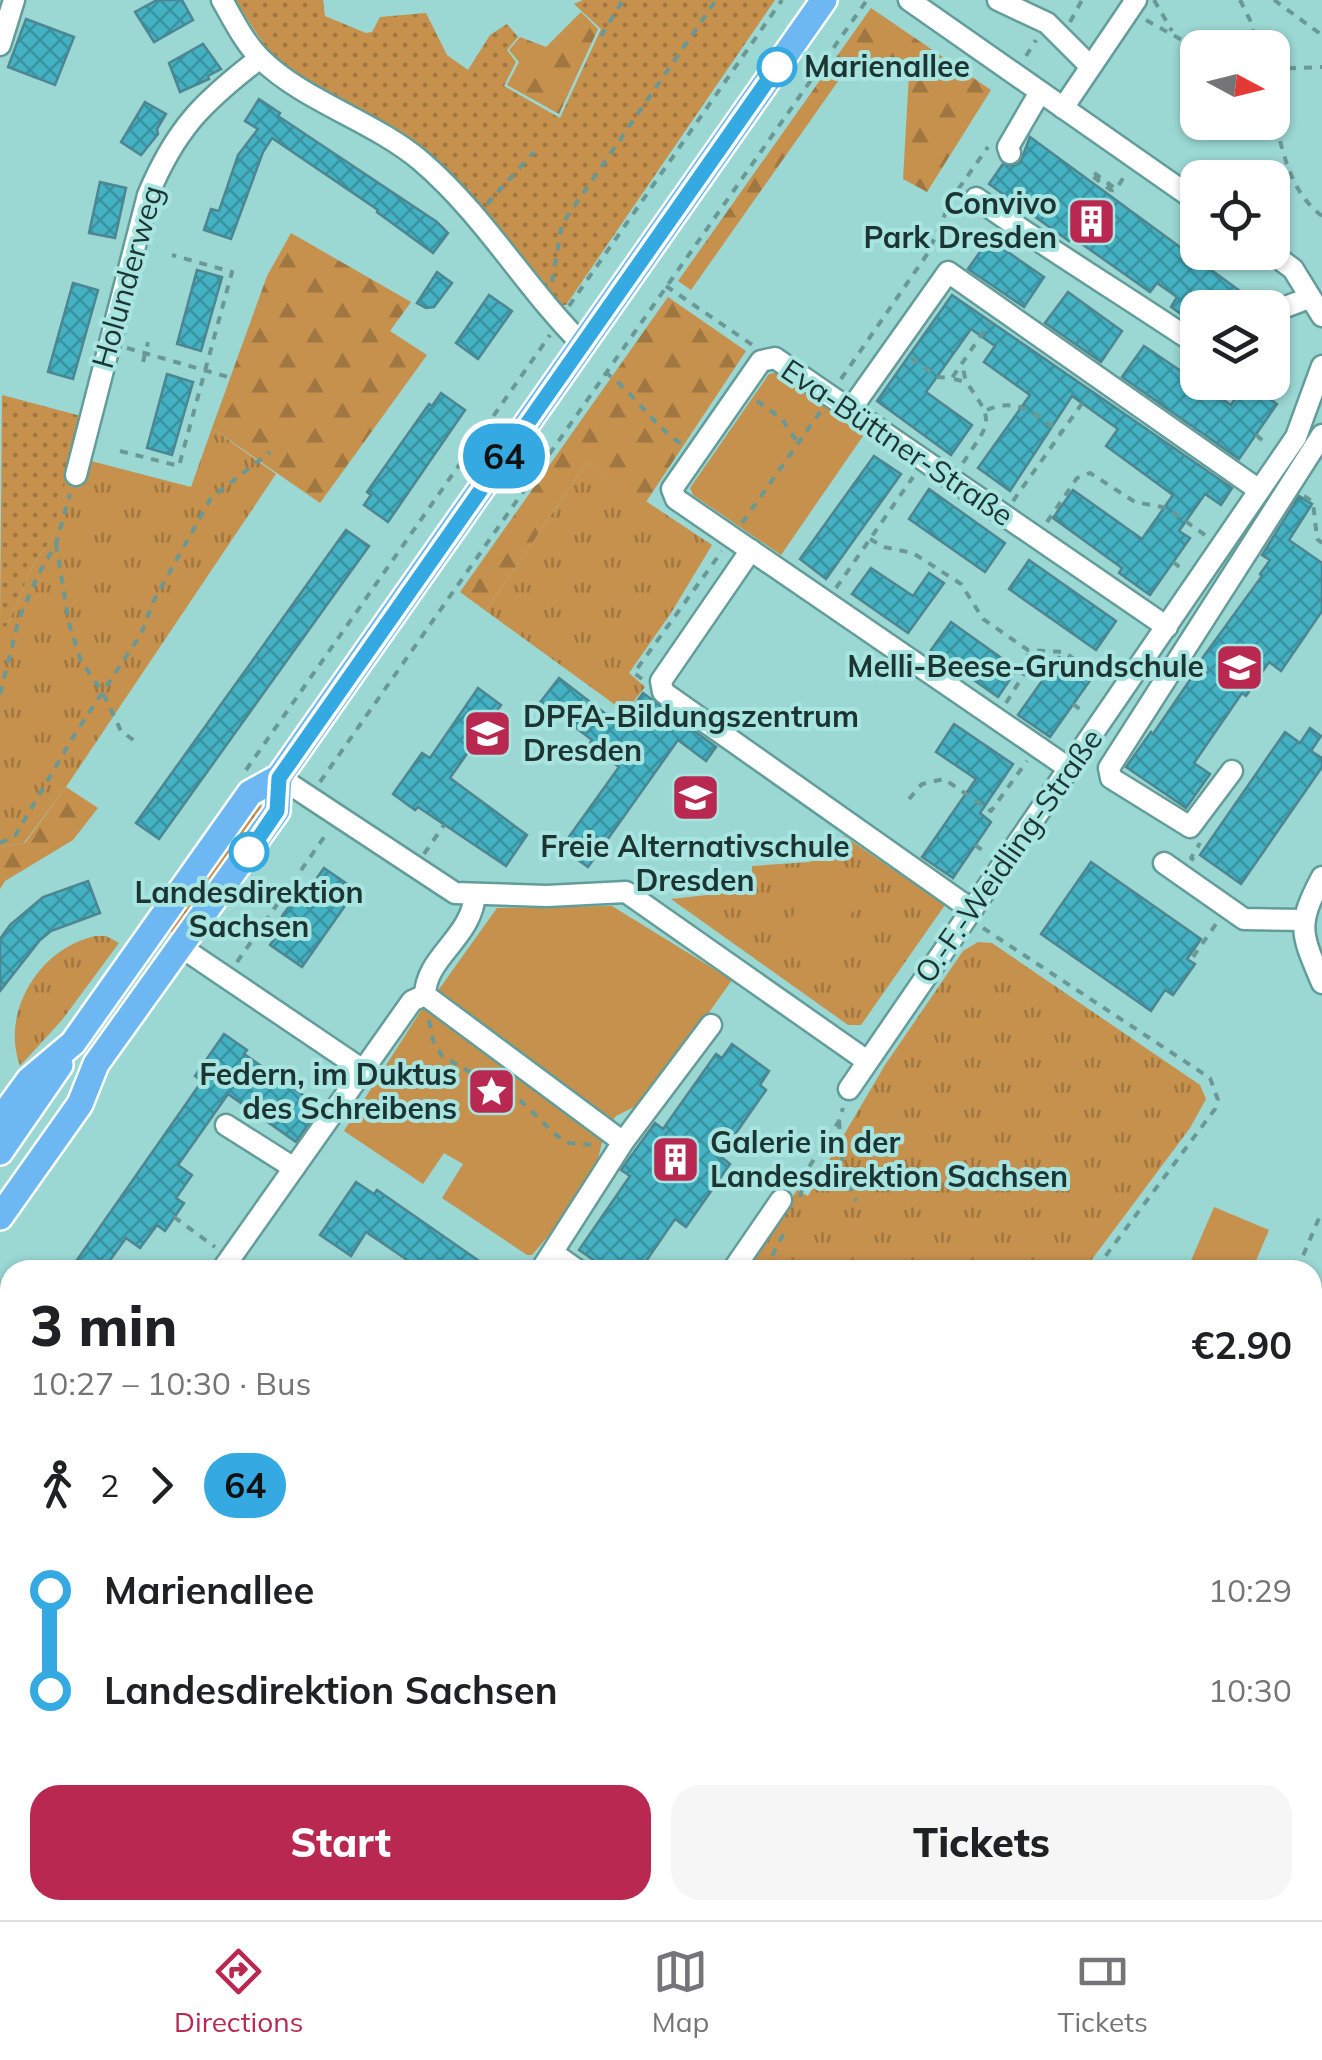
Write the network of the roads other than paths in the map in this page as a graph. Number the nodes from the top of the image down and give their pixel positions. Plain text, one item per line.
1 (14, 0) edge
2 (222, 0) edge
3 (824, 0) edge
4 (998, 0) edge
5 (914, 2) edge
6 (1132, 6) edge
7 (0, 45) edge
8 (260, 58) junction
9 (1090, 66) junction
10 (1040, 92) junction
11 (1063, 108) junction
12 (1010, 153) dead end
13 (1180, 189) edge
14 (976, 198) dead end
15 (1290, 267) edge
16 (1309, 298) junction
17 (1290, 305) edge
18 (1322, 316) edge
19 (1180, 333) edge
20 (582, 344) junction
21 (1322, 366) edge
22 (851, 409) junction
23 (1322, 435) edge
24 (76, 475) road end
25 (1260, 490) junction
26 (751, 550) junction
27 (1167, 628) junction
28 (1070, 769) junction
29 (1232, 771) dead end
30 (279, 778) junction
31 (1164, 863) dead end
32 (1322, 876) edge
33 (475, 894) junction
34 (970, 913) junction
35 (1303, 920) junction
36 (181, 948) junction
37 (1322, 982) edge
38 (424, 996) junction
39 (711, 1024) dead end
40 (73, 1044) junction
41 (867, 1061) junction
42 (96, 1064) junction
43 (363, 1070) junction
44 (849, 1089) road end
45 (0, 1120) edge
46 (226, 1124) dead end
47 (622, 1142) junction
48 (0, 1152) edge
49 (294, 1168) junction
50 (0, 1187) edge
51 (781, 1200) dead end
52 (0, 1217) edge
53 (229, 1260) edge
54 (548, 1260) edge
55 (739, 1260) edge

1 - 7 street
2 - 8 street
3 - 20 main road
4 - 9 street
5 - 10 street
6 - 9 street
8 - 20 street
8 - 24 street, Holunderweg
9 - 11 street
10 - 11 street
10 - 12 street
11 - 13 street
14 - 19 street
15 - 16 street
16 - 17 street
16 - 18 street
20 - 30 main road
21 - 25 street, O.-F.-Weidling-Straße
22 - 25 street
22 - 26 street, Eva-Büttner-Straße
22 - 27 street, Eva-Büttner-Straße
23 - 29 street
25 - 27 street, O.-F.-Weidling-Straße
26 - 28 street, Eva-Büttner-Straße
26 - 34 street
27 - 28 street, O.-F.-Weidling-Straße
28 - 34 street, O.-F.-Weidling-Straße
30 - 33 street
30 - 36 main road
30 - 40 main road
31 - 35 street
32 - 35 street
33 - 38 street
33 - 41 street
34 - 41 street, O.-F.-Weidling-Straße
35 - 37 street
36 - 42 main road
36 - 43 street
38 - 43 street
38 - 47 street
39 - 47 street
40 - 45 main road
40 - 48 main road
41 - 44 street, O.-F.-Weidling-Straße
42 - 50 main road
42 - 52 main road
43 - 49 street
46 - 49 street
47 - 54 street
49 - 53 street
51 - 55 street

